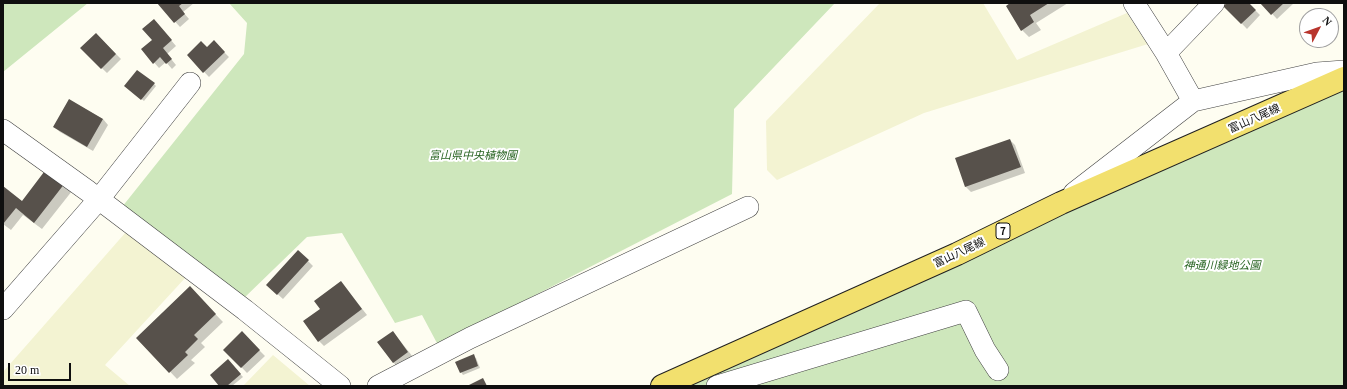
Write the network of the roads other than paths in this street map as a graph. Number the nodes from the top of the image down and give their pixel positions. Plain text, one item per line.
1 (1134, 3) edge
2 (1214, 3) edge
3 (1166, 53) junction
4 (1344, 71) edge
5 (1344, 78) edge
6 (190, 83) dead end
7 (1193, 101) junction
8 (3, 130) edge
9 (99, 199) junction
10 (1060, 203) junction
11 (748, 207) dead end
12 (3, 309) edge
13 (998, 370) dead end
14 (340, 386) edge
15 (378, 386) edge
16 (662, 386) edge
17 (717, 386) edge

1 - 3 street
2 - 3 street
3 - 7 street
4 - 7 street
5 - 10 main road, 富山八尾線 / 7
6 - 9 street
7 - 10 street
8 - 9 street
9 - 12 street
9 - 14 street
10 - 16 main road, 富山八尾線 / 7
11 - 15 street
13 - 17 street

